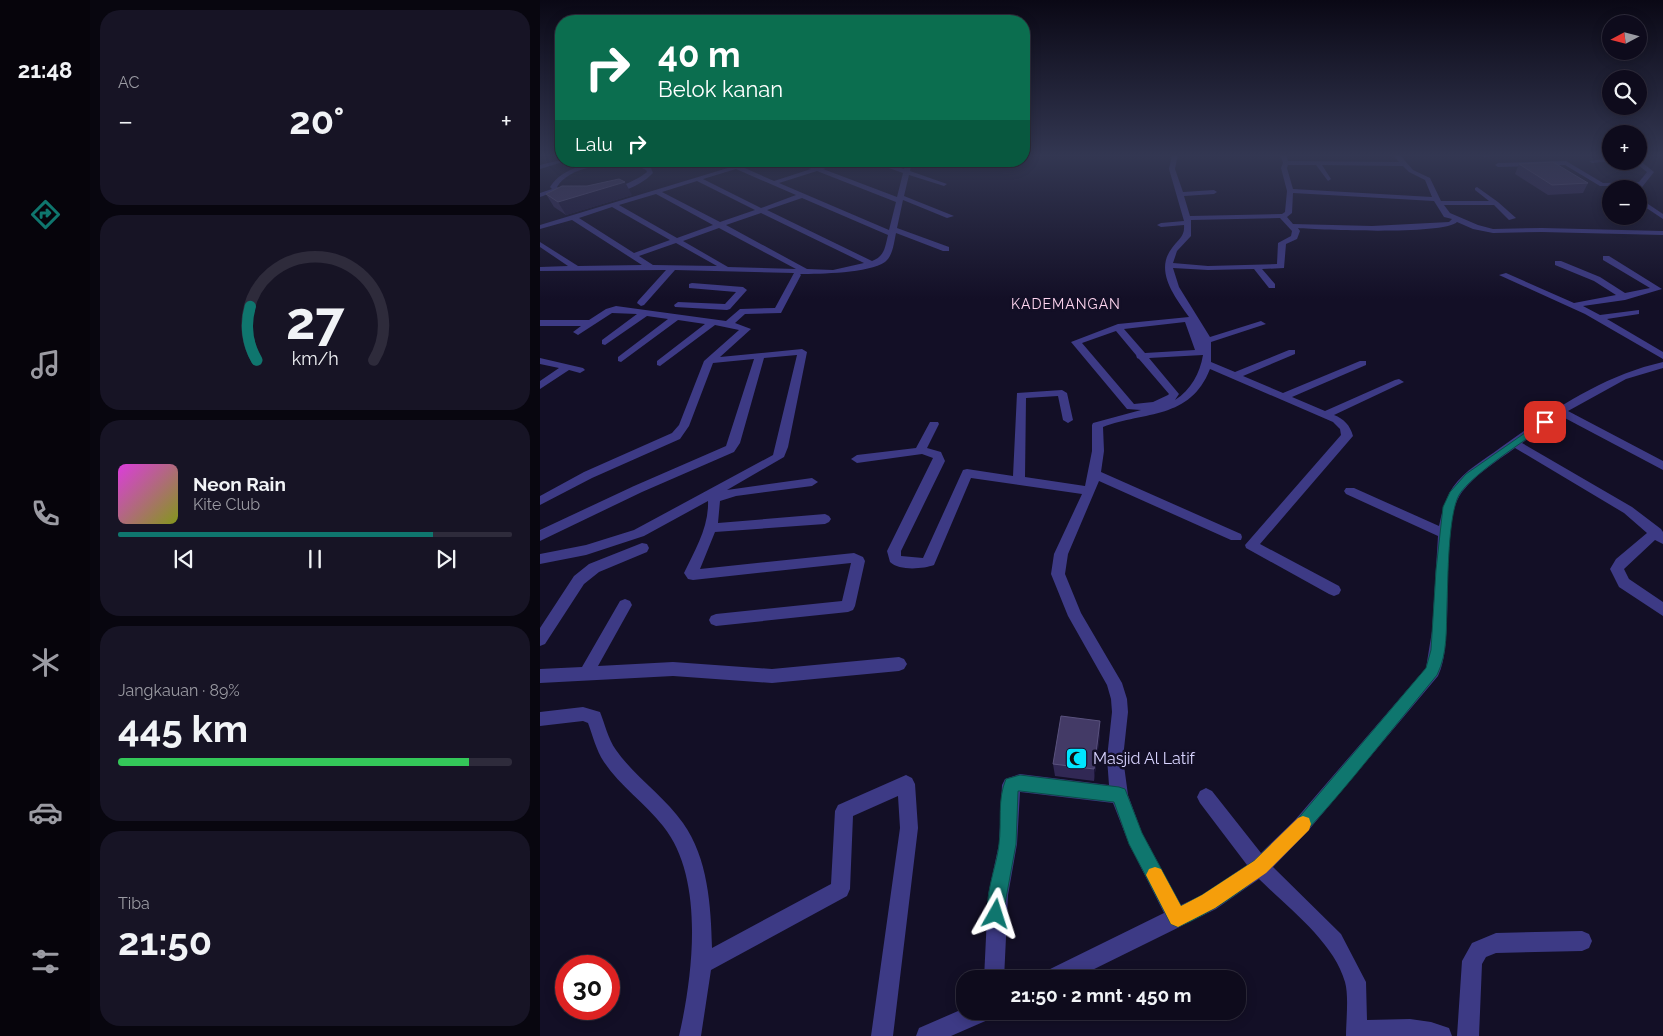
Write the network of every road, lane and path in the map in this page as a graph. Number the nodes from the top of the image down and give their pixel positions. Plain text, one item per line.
1 (621, 202) edge
2 (676, 202) edge
3 (746, 202) edge
4 (783, 202) edge
5 (816, 202) edge
6 (900, 202) edge
7 (911, 202) edge
8 (1182, 202) edge
9 (1289, 202) edge
10 (1438, 202) edge
11 (1463, 202) edge
12 (1496, 204) joint
13 (613, 205) junction
14 (1663, 206) edge
15 (1647, 207) joint
16 (762, 210) junction
17 (950, 216) dead end
18 (1282, 216) junction
19 (573, 217) junction
20 (1663, 217) edge
21 (1512, 218) dead end
22 (1456, 219) junction
23 (1186, 221) junction
24 (542, 225) edge
25 (720, 225) junction
26 (1161, 225) dead end
27 (1293, 226) junction
28 (892, 232) junction
29 (1663, 233) edge
30 (677, 240) junction
31 (540, 244) edge
32 (946, 249) dead end
33 (633, 256) junction
34 (1606, 258) dead end
35 (1558, 262) dead end
36 (872, 264) junction
37 (1168, 265) junction
38 (650, 267) junction
39 (674, 267) junction
40 (1256, 267) junction
41 (576, 268) junction
42 (703, 268) junction
43 (726, 268) junction
44 (540, 269) edge
45 (807, 272) junction
46 (797, 275) dead end
47 (1503, 275) dead end
48 (1272, 286) dead end
49 (688, 292) junction
50 (1625, 297) junction
51 (641, 303) dead end
52 (1571, 306) junction
53 (1636, 312) dead end
54 (645, 313) junction
55 (676, 318) junction
56 (1599, 318) junction
57 (713, 322) junction
58 (590, 323) junction
59 (540, 324) edge
60 (728, 324) junction
61 (1262, 324) dead end
62 (1118, 327) junction
63 (578, 332) dead end
64 (1206, 341) junction
65 (605, 342) dead end
66 (1204, 352) junction
67 (1292, 352) dead end
68 (760, 355) junction
69 (1140, 356) junction
70 (1663, 356) edge
71 (621, 359) dead end
72 (540, 361) edge
73 (709, 361) junction
74 (660, 363) dead end
75 (1363, 363) dead end
76 (1207, 364) junction
77 (1663, 365) edge
78 (567, 367) junction
79 (580, 370) dead end
80 (1235, 376) junction
81 (1400, 382) dead end
82 (540, 386) edge
83 (1282, 397) junction
84 (1560, 411) junction
85 (1325, 415) junction
86 (1068, 420) dead end
87 (934, 424) dead end
88 (1515, 444) junction
89 (920, 451) junction
90 (857, 459) dead end
91 (1663, 466) edge
92 (1095, 474) junction
93 (1019, 481) junction
94 (812, 482) dead end
95 (1090, 490) junction
96 (1350, 491) dead end
97 (713, 496) junction
98 (540, 501) edge
99 (825, 520) dead end
100 (711, 528) junction
101 (1445, 534) junction
102 (540, 536) edge
103 (1660, 536) edge
104 (1236, 537) dead end
105 (642, 548) dead end
106 (540, 559) edge
107 (1334, 590) dead end
108 (624, 605) dead end
109 (1663, 610) edge
110 (716, 620) dead end
111 (540, 640) edge
112 (900, 664) dead end
113 (586, 674) junction
114 (540, 676) edge
115 (541, 719) edge
116 (1119, 795) junction
117 (1206, 797) dead end
118 (1260, 867) junction
119 (1178, 918) junction
120 (1582, 941) dead end
121 (702, 964) junction
122 (994, 970) edge
123 (1070, 970) edge
124 (962, 1020) edge
125 (1357, 1034) edge
126 (690, 1036) edge
127 (882, 1036) edge
128 (927, 1036) edge
129 (1441, 1036) edge
130 (1468, 1036) edge

1 - 13 street
2 - 25 street
3 - 16 street
4 - 16 street
5 - 28 street
6 - 28 street
7 - 17 street
8 - 23 street
9 - 18 street
10 - 22 street
11 - 12 street
12 - 21 street
13 - 19 street
13 - 30 street
14 - 15 street
15 - 20 street
16 - 25 street
16 - 36 street
18 - 23 street
18 - 27 street
19 - 24 street
19 - 33 street
22 - 27 street
22 - 29 street
23 - 26 street
23 - 37 street
25 - 30 street
25 - 45 street
27 - 40 street
28 - 32 street
28 - 36 street
30 - 33 street
30 - 43 street
31 - 41 street
33 - 38 street
34 - 50 street
35 - 50 street
36 - 45 street
37 - 40 street
37 - 64 street
38 - 39 street
38 - 41 street
39 - 42 street
39 - 51 street
40 - 48 street
41 - 44 street
42 - 43 street
42 - 49 street
43 - 45 street
46 - 60 street
47 - 52 street
49 - 49 street
50 - 52 street
52 - 56 street
53 - 56 street
54 - 55 street
54 - 58 street
54 - 65 street
55 - 57 street
55 - 71 street
56 - 70 street
57 - 60 street
57 - 74 street
58 - 59 street
58 - 63 street
60 - 73 street
61 - 64 street
62 - 66 street
62 - 69 street
62 - 69 street
64 - 66 street
66 - 69 street
66 - 76 street
67 - 80 street
68 - 73 street
68 - 97 street
68 - 102 street
72 - 78 street
73 - 98 street
75 - 83 street
76 - 80 street
76 - 92 street
77 - 84 street
78 - 79 street
78 - 82 street
80 - 83 street
81 - 85 street
83 - 85 street
84 - 88 street
84 - 91 street
85 - 107 street
86 - 93 street
87 - 89 street
88 - 101 street
88 - 103 street
89 - 90 street
89 - 93 street
92 - 95 street
92 - 104 street
93 - 95 street
94 - 97 street
95 - 116 street
96 - 101 street
97 - 100 street
97 - 106 street
99 - 100 street
100 - 110 street
101 - 118 street
103 - 109 street
105 - 111 street
108 - 113 street
112 - 113 street
113 - 114 street
115 - 121 street
116 - 119 street
116 - 122 street
117 - 118 street
118 - 119 street
118 - 125 street
119 - 123 street
120 - 130 street
121 - 126 street
121 - 127 street
124 - 128 street
125 - 129 street

